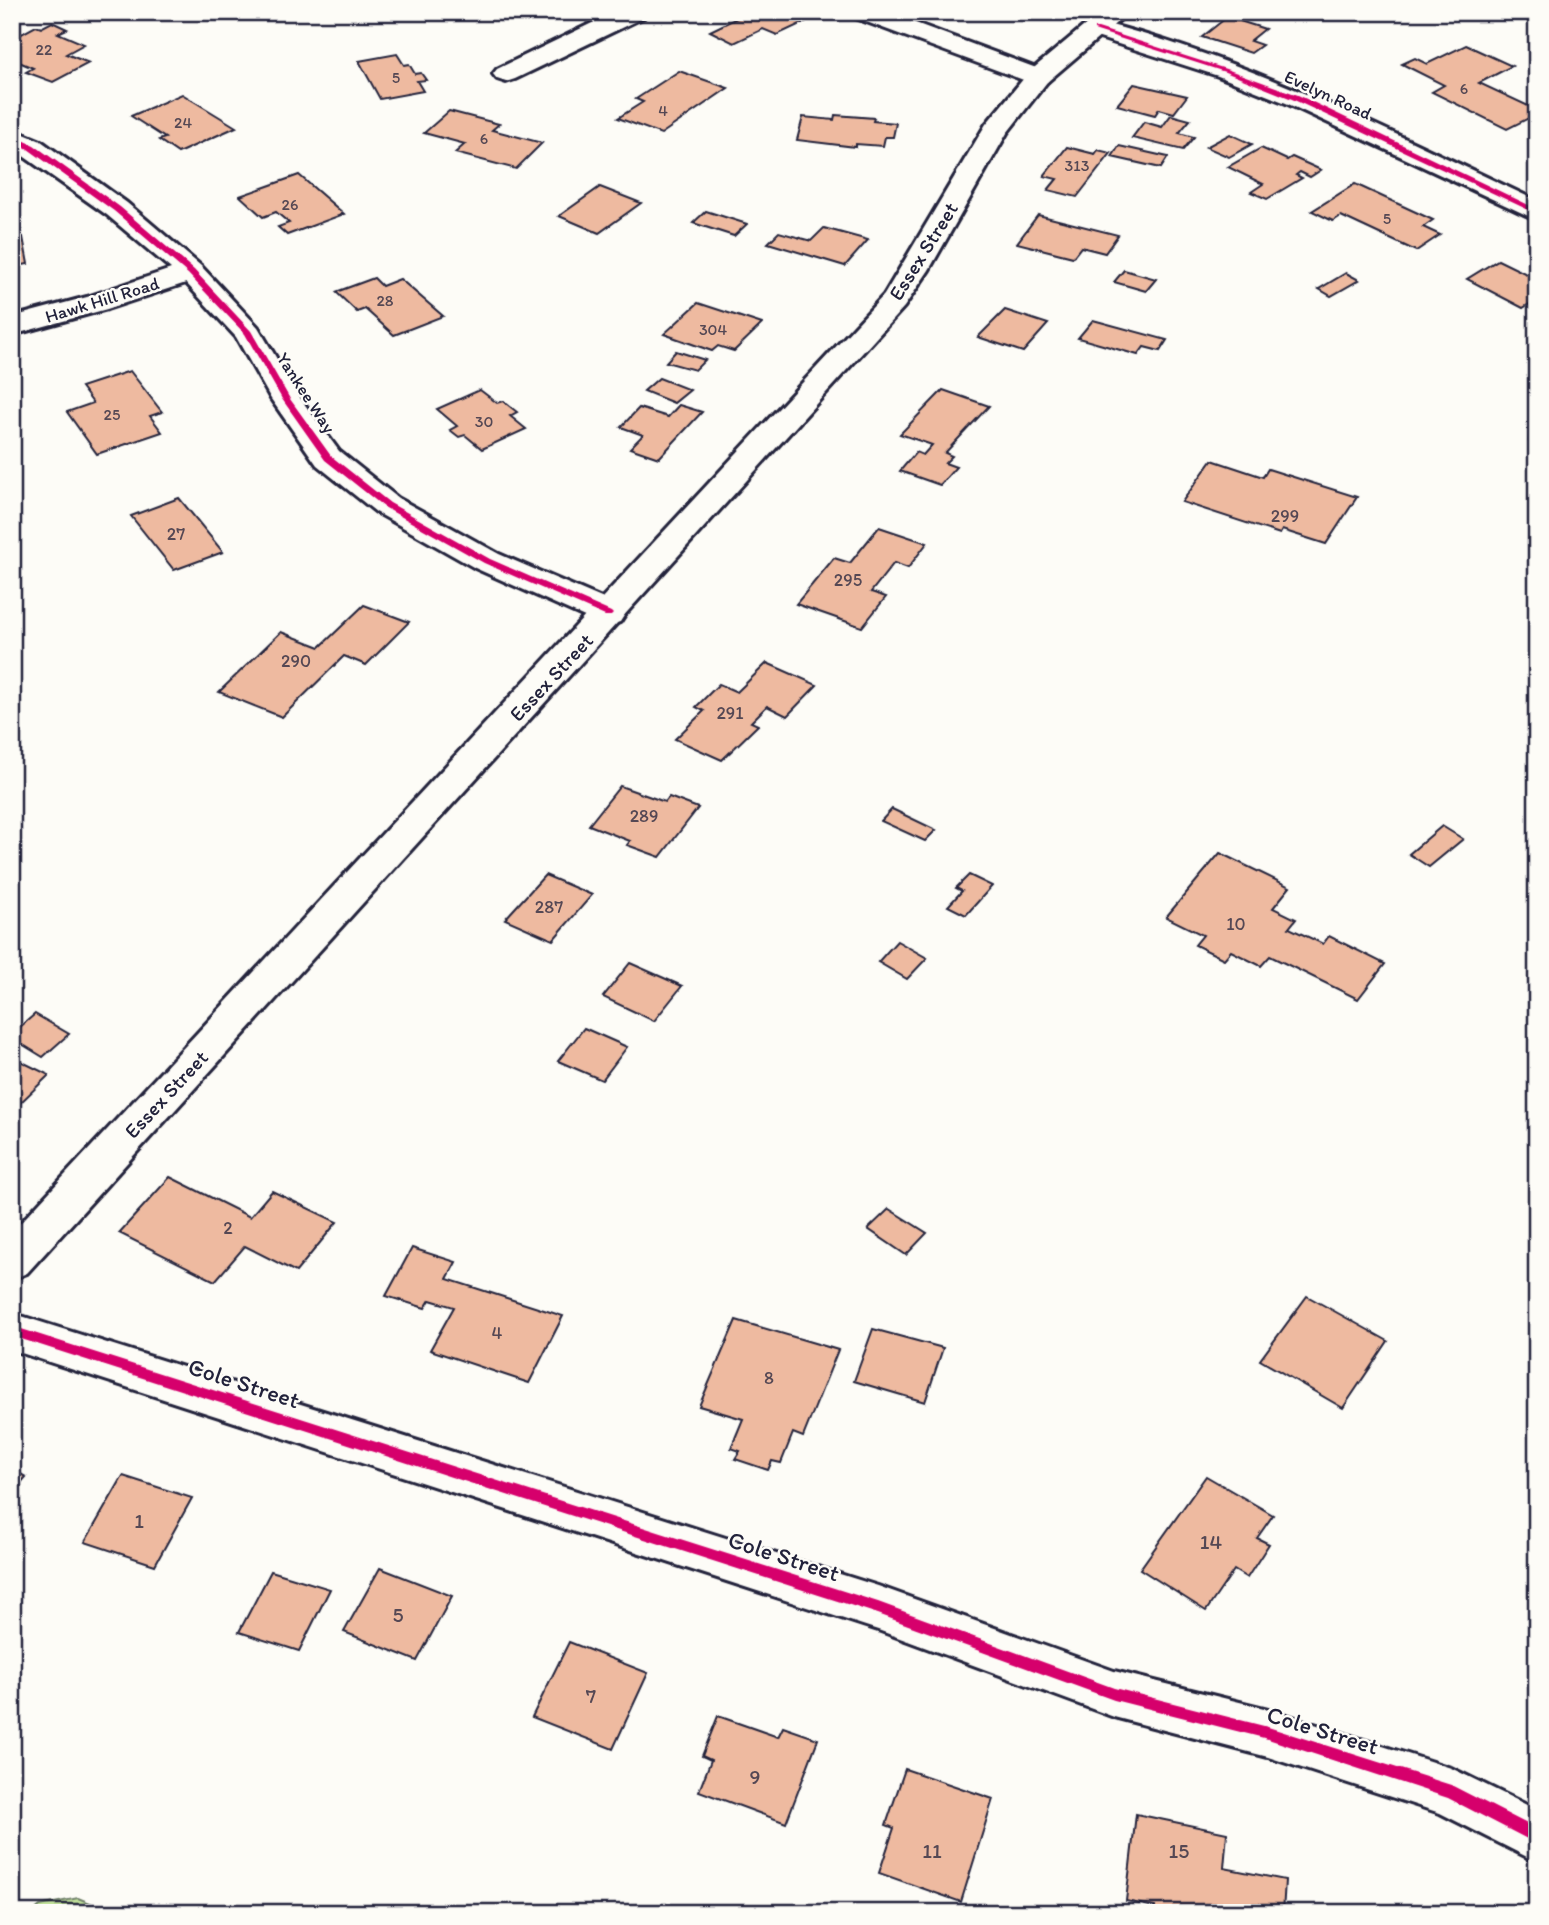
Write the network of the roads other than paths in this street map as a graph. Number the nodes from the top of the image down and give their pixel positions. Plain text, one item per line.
1 (635, 12) edge
2 (862, 12) edge
3 (1107, 21) edge
4 (506, 74) dead end
5 (1038, 77) junction
6 (12, 137) edge
7 (1537, 212) edge
8 (191, 272) junction
9 (12, 326) edge
10 (608, 614) junction
11 (12, 1261) edge
12 (12, 1331) edge
13 (1537, 1837) edge

1 - 4 street
2 - 5 street
3 - 5 street, Essex Street
3 - 7 street, Evelyn Road
5 - 10 street, Essex Street
6 - 8 street, Yankee Way
8 - 9 street, Hawk Hill Road
8 - 10 street, Yankee Way
10 - 11 street, Essex Street
12 - 13 street, Cole Street

